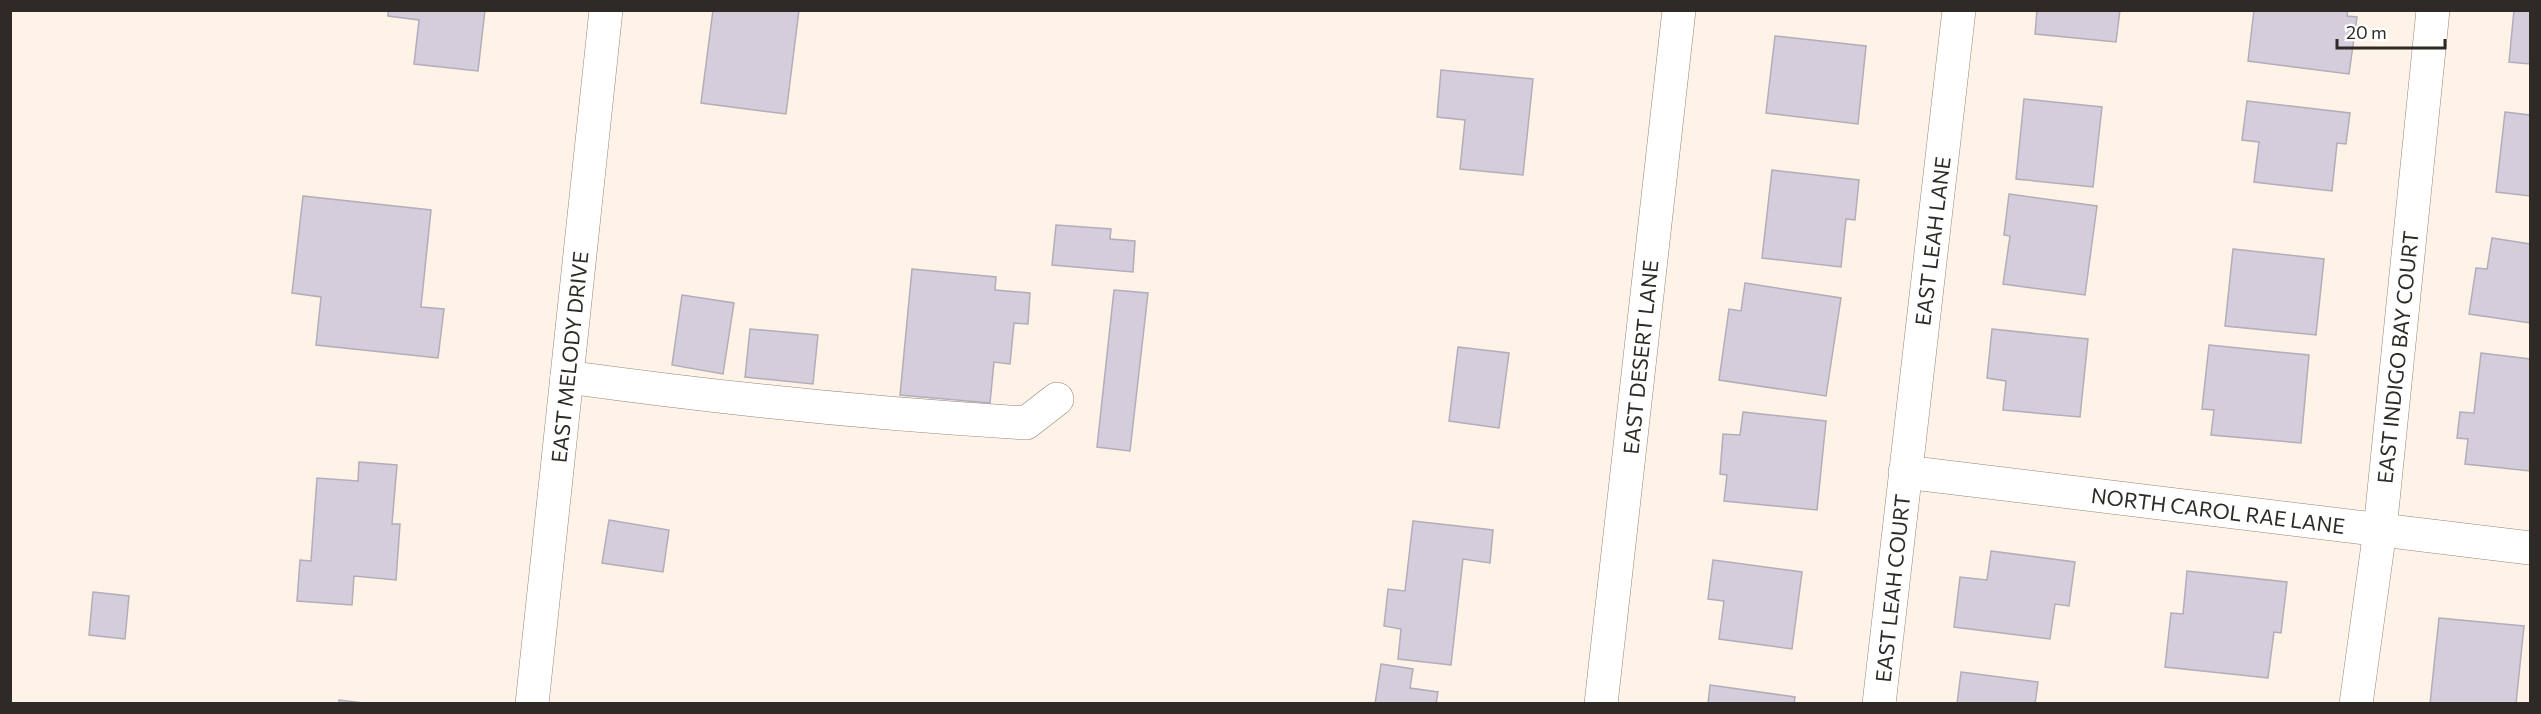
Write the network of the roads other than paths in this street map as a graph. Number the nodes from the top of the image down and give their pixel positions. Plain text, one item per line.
1 (606, 10) edge
2 (1679, 10) edge
3 (1959, 10) edge
4 (2433, 10) edge
5 (567, 377) junction
6 (1057, 399) dead end
7 (1905, 472) junction
8 (2380, 530) junction
9 (2530, 548) edge
10 (532, 704) edge
11 (1601, 704) edge
12 (1879, 704) edge
13 (2356, 704) edge

1 - 5 street, EAST MELODY DRIVE
2 - 11 street, EAST DESERT LANE
3 - 7 street, EAST LEAH LANE
4 - 8 street, EAST INDIGO BAY COURT
5 - 6 street
5 - 10 street, EAST MELODY DRIVE
7 - 8 street, NORTH CAROL RAE LANE
7 - 12 street, EAST LEAH COURT
8 - 9 street, NORTH CAROL RAE LANE
8 - 13 street, EAST INDIGO BAY COURT

